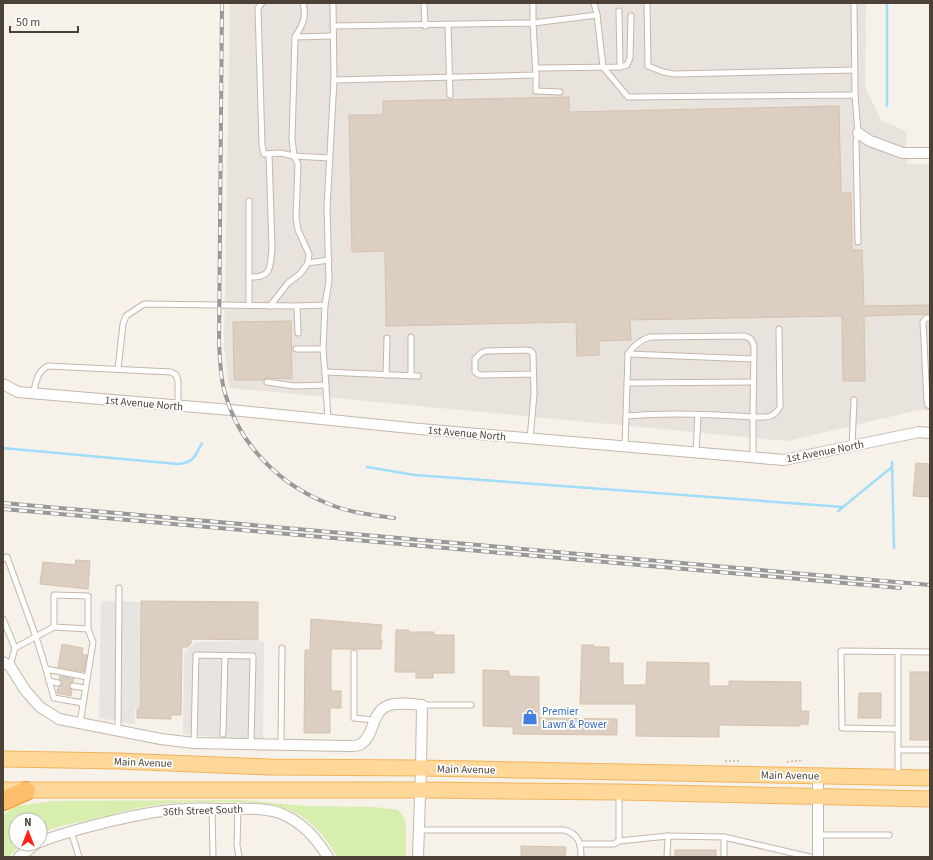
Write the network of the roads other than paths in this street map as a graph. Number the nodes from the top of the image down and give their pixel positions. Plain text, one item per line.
1 (262, 3) edge
2 (303, 3) edge
3 (333, 3) edge
4 (424, 3) edge
5 (533, 3) edge
6 (594, 3) edge
7 (647, 3) edge
8 (854, 3) edge
9 (619, 11) dead end
10 (597, 15) junction
11 (631, 16) dead end
12 (532, 23) junction
13 (448, 25) junction
14 (333, 26) junction
15 (425, 26) junction
16 (333, 36) junction
17 (295, 37) junction
18 (603, 67) junction
19 (620, 67) junction
20 (536, 68) junction
21 (855, 70) junction
22 (536, 76) junction
23 (450, 77) junction
24 (334, 80) junction
25 (560, 92) dead end
26 (855, 95) junction
27 (450, 96) dead end
28 (858, 133) junction
29 (930, 153) edge
30 (269, 154) junction
31 (294, 156) junction
32 (330, 158) junction
33 (249, 201) dead end
34 (858, 242) dead end
35 (329, 260) junction
36 (308, 263) junction
37 (249, 277) junction
38 (249, 305) junction
39 (325, 305) junction
40 (270, 306) junction
41 (297, 306) junction
42 (930, 318) edge
43 (779, 329) dead end
44 (298, 333) dead end
45 (411, 337) dead end
46 (387, 338) dead end
47 (296, 349) dead end
48 (323, 350) junction
49 (628, 354) junction
50 (754, 359) junction
51 (118, 369) junction
52 (325, 372) junction
53 (533, 374) junction
54 (386, 375) junction
55 (411, 376) junction
56 (418, 376) dead end
57 (267, 382) dead end
58 (754, 382) junction
59 (627, 383) junction
60 (3, 384) edge
61 (326, 385) junction
62 (32, 394) junction
63 (854, 400) dead end
64 (178, 405) junction
65 (930, 406) edge
66 (698, 414) junction
67 (626, 416) junction
68 (753, 417) junction
69 (328, 420) junction
70 (930, 433) edge
71 (530, 439) junction
72 (625, 446) junction
73 (852, 446) junction
74 (696, 452) junction
75 (753, 457) junction
76 (3, 559) edge
77 (119, 588) dead end
78 (3, 619) edge
79 (54, 627) junction
80 (88, 630) junction
81 (36, 637) junction
82 (15, 648) junction
83 (282, 648) dead end
84 (898, 652) junction
85 (930, 652) edge
86 (354, 653) dead end
87 (225, 656) junction
88 (6, 664) edge
89 (46, 669) junction
90 (87, 677) junction
91 (49, 681) junction
92 (58, 682) dead end
93 (73, 686) dead end
94 (85, 688) junction
95 (83, 703) junction
96 (422, 705) junction
97 (471, 705) dead end
98 (374, 720) junction
99 (80, 723) junction
100 (898, 729) junction
101 (118, 730) junction
102 (223, 734) dead end
103 (194, 743) junction
104 (251, 745) junction
105 (281, 745) junction
106 (898, 750) junction
107 (930, 750) edge
108 (3, 759) edge
109 (422, 768) junction
110 (818, 775) junction
111 (898, 778) junction
112 (930, 778) edge
113 (3, 790) edge
114 (420, 790) junction
115 (26, 791) junction
116 (619, 792) junction
117 (818, 796) junction
118 (930, 799) edge
119 (3, 801) edge
120 (212, 809) junction
121 (238, 809) junction
122 (419, 830) junction
123 (71, 831) junction
124 (818, 835) junction
125 (889, 835) dead end
126 (668, 836) junction
127 (724, 837) junction
128 (48, 838) edge
129 (619, 841) junction
130 (581, 844) junction
131 (79, 857) edge
132 (212, 857) edge
133 (239, 857) edge
134 (328, 857) edge
135 (418, 857) edge
136 (581, 857) edge
137 (667, 857) edge
138 (724, 857) edge
139 (810, 857) edge
140 (818, 857) edge

1 - 30 lane
2 - 17 lane
3 - 14 lane
4 - 15 lane
5 - 12 lane
6 - 10 lane
7 - 21 lane
8 - 21 lane
9 - 19 lane
10 - 12 lane
10 - 18 lane
11 - 19 lane
12 - 13 lane
12 - 20 lane
13 - 15 lane
13 - 23 lane
14 - 15 lane
14 - 16 lane
16 - 17 lane
16 - 24 lane
17 - 31 lane
18 - 19 lane
18 - 20 lane
18 - 26 lane
20 - 22 lane
21 - 26 lane
22 - 23 lane
22 - 25 lane
23 - 24 lane
23 - 27 lane
24 - 32 lane
26 - 28 lane
28 - 29 street
28 - 34 lane
30 - 31 lane
30 - 37 lane
31 - 32 lane
31 - 36 lane
32 - 35 lane
33 - 37 lane
35 - 36 lane
35 - 39 lane
36 - 40 lane
37 - 38 lane
38 - 40 lane
38 - 51 lane
39 - 41 lane
39 - 48 lane
40 - 41 lane
41 - 44 lane
42 - 65 lane
43 - 68 lane
45 - 55 lane
46 - 54 lane
47 - 48 lane
48 - 52 lane
49 - 50 lane
49 - 50 lane
49 - 59 lane
50 - 58 lane
51 - 62 lane
51 - 64 lane
52 - 54 lane
52 - 61 lane
53 - 53 lane
53 - 71 lane
54 - 55 lane
55 - 56 lane
57 - 61 lane
58 - 59 lane
58 - 68 lane
59 - 67 lane
60 - 62 street, 1st Avenue North
61 - 69 lane
62 - 64 street, 1st Avenue North
63 - 73 lane
64 - 69 street, 1st Avenue North
66 - 67 lane
66 - 68 lane
66 - 74 lane
67 - 72 lane
68 - 75 lane
69 - 71 street, 1st Avenue North
70 - 73 street, 1st Avenue North
71 - 72 street, 1st Avenue North
72 - 74 street, 1st Avenue North
73 - 75 street, 1st Avenue North
74 - 75 street, 1st Avenue North
76 - 81 lane
77 - 101 lane
78 - 82 lane
79 - 80 lane
79 - 80 lane
79 - 81 lane
80 - 90 lane
81 - 82 lane
81 - 89 lane
82 - 88 lane
83 - 105 lane
84 - 85 lane
84 - 100 lane
84 - 100 lane
86 - 98 lane
87 - 102 lane
87 - 103 lane
87 - 104 lane
88 - 99 street
89 - 90 lane
89 - 91 lane
90 - 94 lane
91 - 92 lane
91 - 95 lane
93 - 94 lane
94 - 95 lane
95 - 99 lane
96 - 97 lane
96 - 98 street
96 - 109 street
98 - 105 street
99 - 101 street
100 - 106 lane
101 - 103 street
103 - 104 street
104 - 105 street
106 - 107 lane
106 - 111 lane
108 - 109 main road, Main Avenue
109 - 110 main road, Main Avenue
109 - 114 street
110 - 111 main road, Main Avenue
110 - 117 street
111 - 112 main road, Main Avenue
113 - 115 main road, Main Avenue
114 - 115 main road, Main Avenue
114 - 116 main road, Main Avenue
114 - 122 street
115 - 119 highway
116 - 117 main road, Main Avenue
116 - 129 lane
117 - 118 main road, Main Avenue
117 - 124 street
120 - 121 street, 36th Street South
120 - 123 street, 36th Street South
120 - 132 lane
121 - 133 lane
121 - 134 street, 36th Street South
122 - 130 lane
122 - 135 street
123 - 128 street, 36th Street South
123 - 131 lane
124 - 125 lane
124 - 140 street
126 - 127 lane
126 - 129 lane
126 - 137 lane
127 - 138 lane
127 - 139 lane
129 - 130 lane
130 - 136 lane

